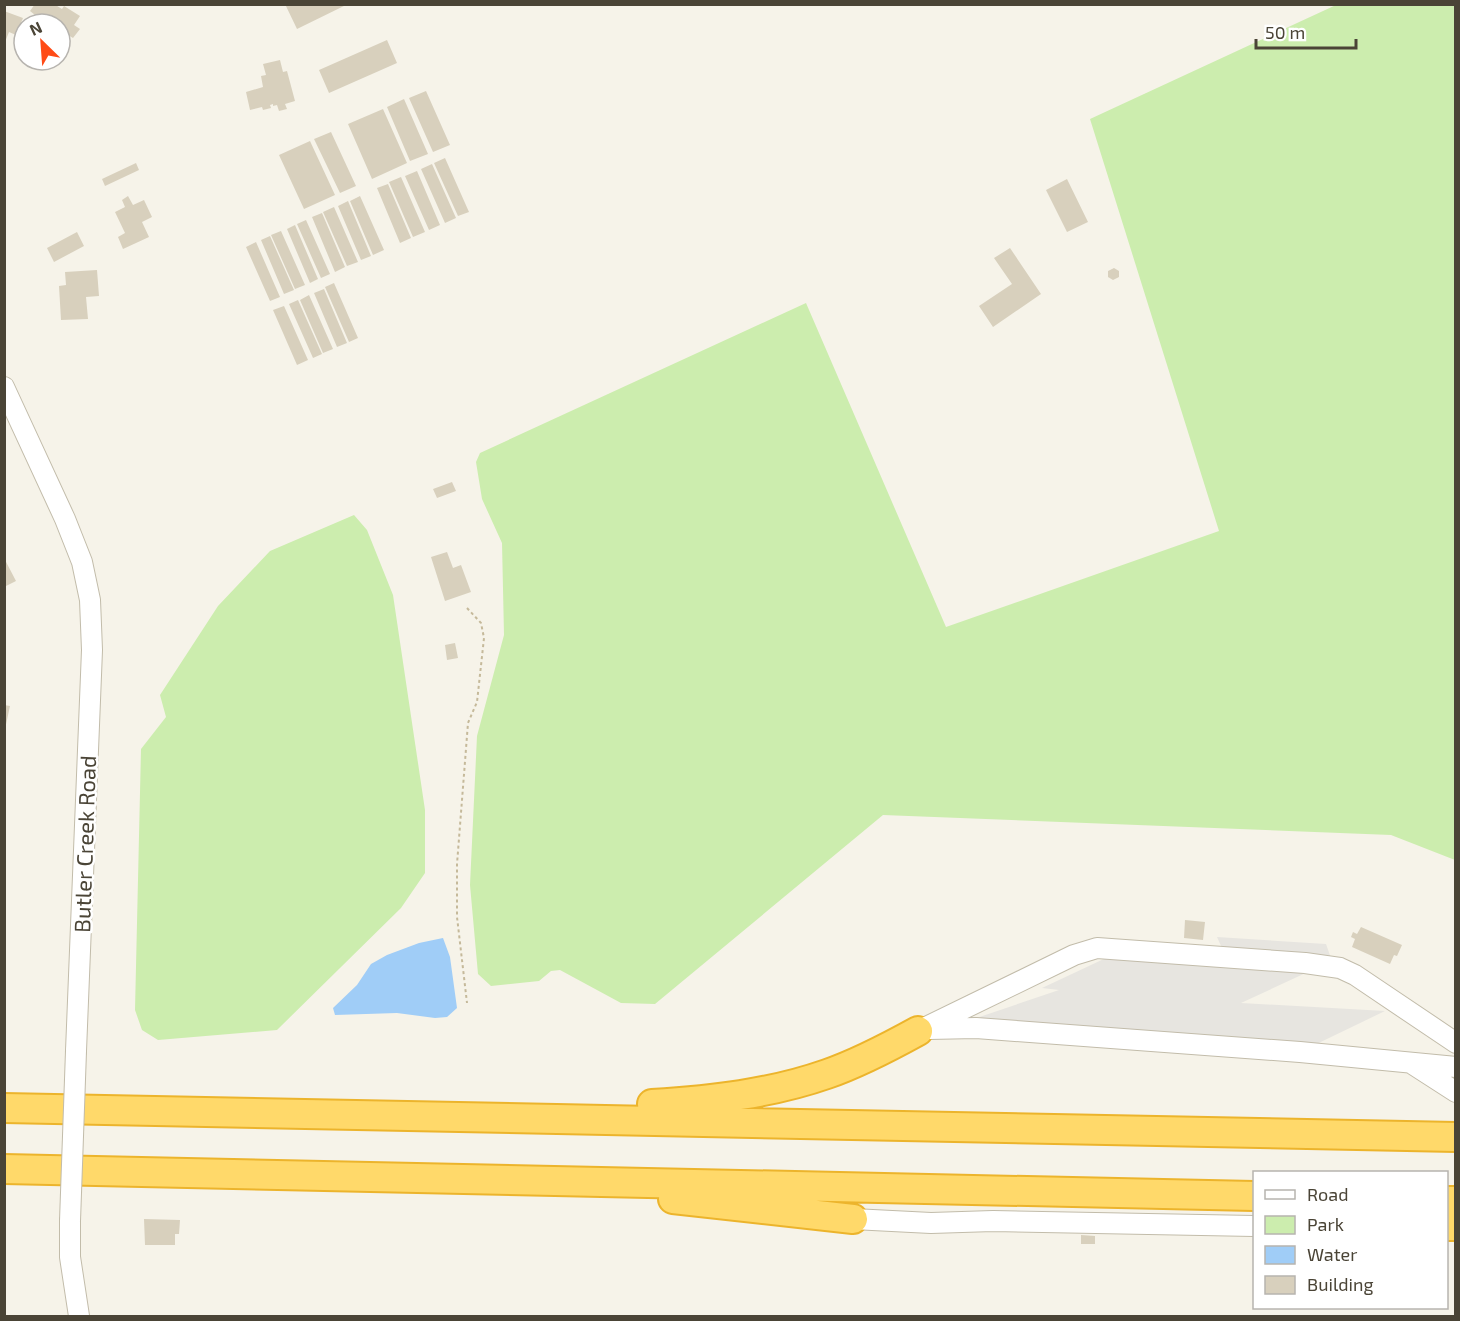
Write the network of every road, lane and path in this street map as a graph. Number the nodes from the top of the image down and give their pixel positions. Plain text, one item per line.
1 (4, 387) edge
2 (467, 608) dead end
3 (467, 1003) dead end
4 (918, 1031) junction
5 (1455, 1043) edge
6 (1455, 1057) edge
7 (1409, 1062) junction
8 (1455, 1067) edge
9 (1455, 1084) edge
10 (1455, 1092) edge
11 (4, 1108) edge
12 (244, 1112) junction
13 (1455, 1137) edge
14 (4, 1169) edge
15 (620, 1182) junction
16 (1253, 1196) edge
17 (853, 1219) joint
18 (932, 1223) junction
19 (1253, 1226) edge
20 (1253, 1232) edge
21 (79, 1317) edge

1 - 21 street, Butler Creek Road, bridge
2 - 3 path
4 - 5 street
4 - 7 street
4 - 12 highway
6 - 7 street
7 - 8 street
7 - 9 street
7 - 10 street
11 - 12 highway
12 - 13 highway
14 - 15 highway
15 - 16 highway
15 - 17 highway
17 - 18 street
18 - 19 street
18 - 20 street

